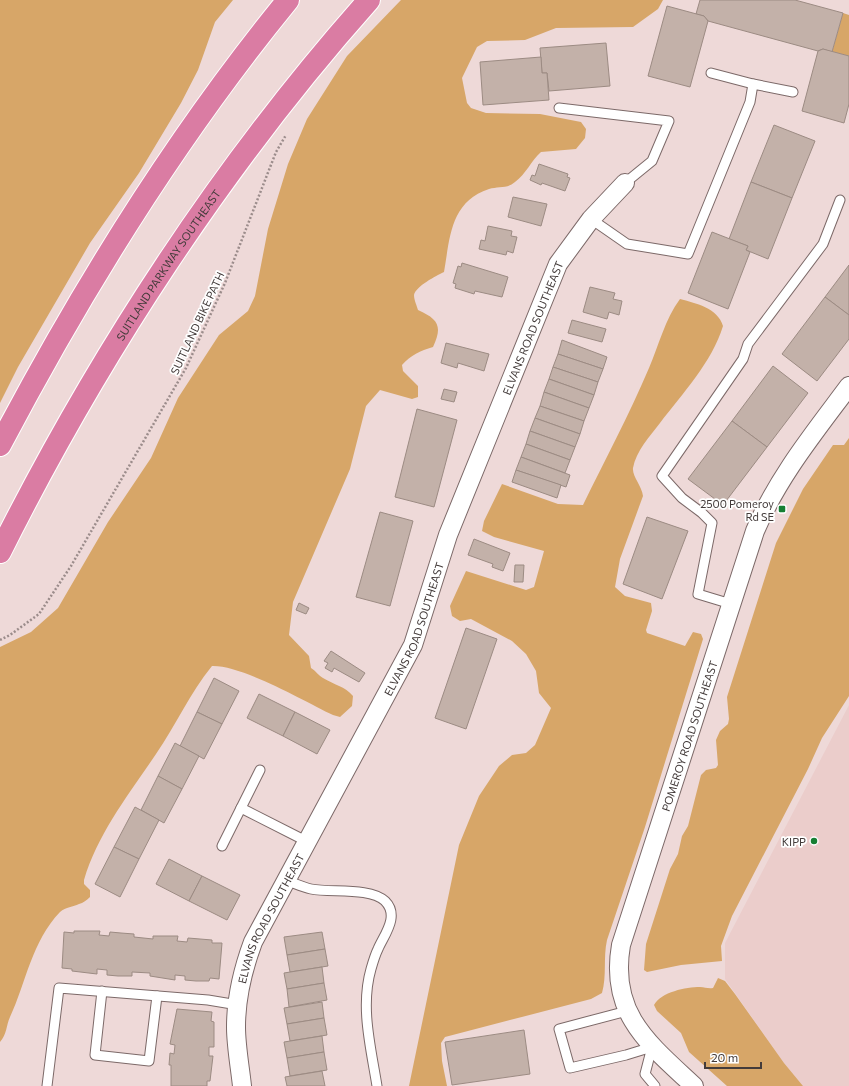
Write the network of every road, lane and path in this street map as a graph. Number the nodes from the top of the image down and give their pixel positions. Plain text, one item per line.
1 (288, 0) edge
2 (368, 0) edge
3 (711, 73) dead end
4 (753, 84) junction
5 (793, 92) dead end
6 (559, 108) dead end
7 (288, 131) dead end
8 (625, 183) joint
9 (840, 200) dead end
10 (591, 219) junction
11 (849, 386) edge
12 (0, 445) edge
13 (0, 552) edge
14 (731, 604) junction
15 (0, 640) edge
16 (260, 770) dead end
17 (241, 808) junction
18 (306, 841) junction
19 (222, 846) dead end
20 (285, 880) junction
21 (102, 992) junction
22 (157, 996) junction
23 (238, 1005) junction
24 (628, 1011) junction
25 (652, 1046) junction
26 (47, 1086) edge
27 (242, 1086) edge
28 (377, 1086) edge
29 (655, 1086) edge
30 (694, 1086) edge

1 - 12 highway
2 - 13 highway, SUITLAND PARKWAY SOUTHEAST
3 - 4 lane
4 - 5 lane
4 - 10 lane
6 - 8 lane
7 - 15 path, SUITLAND BIKE PATH
8 - 10 street, ELVANS ROAD SOUTHEAST
9 - 14 lane
10 - 18 street, ELVANS ROAD SOUTHEAST
11 - 14 street, POMEROY ROAD SOUTHEAST
14 - 24 street, POMEROY ROAD SOUTHEAST
16 - 17 lane
17 - 18 lane
17 - 19 lane
18 - 20 street, ELVANS ROAD SOUTHEAST
20 - 23 street, ELVANS ROAD SOUTHEAST
20 - 28 lane
21 - 22 lane
21 - 22 lane
21 - 26 lane
22 - 23 lane
23 - 27 street, ELVANS ROAD SOUTHEAST
24 - 25 street, POMEROY ROAD SOUTHEAST
24 - 25 lane
25 - 29 lane
25 - 30 street, POMEROY ROAD SOUTHEAST

